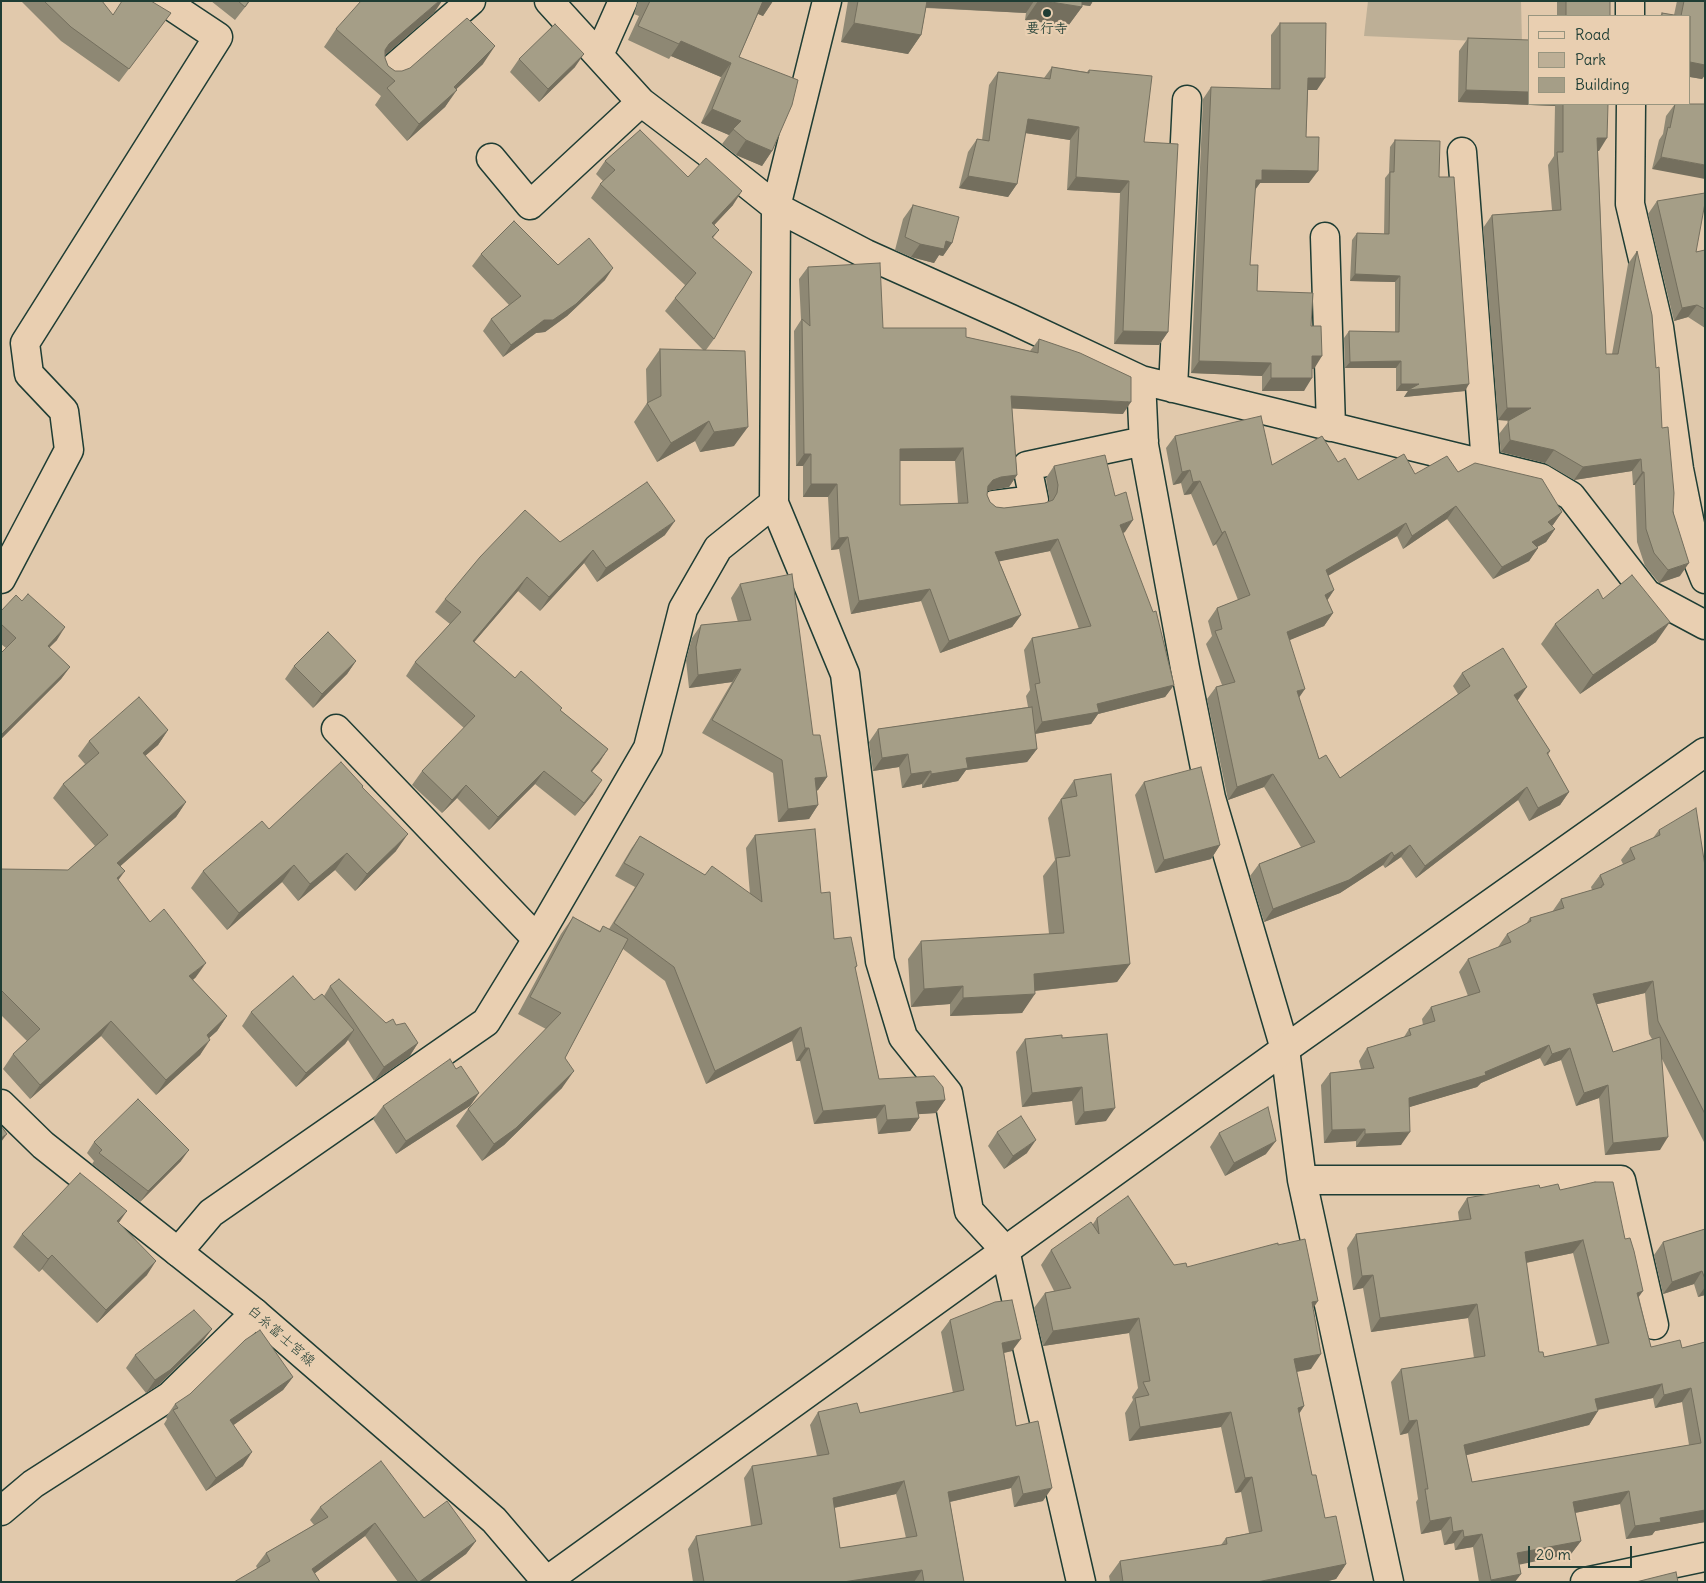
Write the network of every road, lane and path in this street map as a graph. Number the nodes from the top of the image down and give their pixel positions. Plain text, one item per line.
1 (164, 1) edge
2 (471, 1) edge
3 (549, 1) edge
4 (623, 1) edge
5 (827, 1) edge
6 (1630, 1) edge
7 (1630, 15) edge
8 (598, 56) junction
9 (388, 73) edge
10 (1187, 100) dead end
11 (641, 102) junction
12 (1630, 105) edge
13 (1462, 152) dead end
14 (492, 158) dead end
15 (776, 207) junction
16 (1325, 237) dead end
17 (1141, 380) junction
18 (1173, 388) junction
19 (1331, 428) junction
20 (1144, 441) junction
21 (1486, 464) junction
22 (774, 503) junction
23 (994, 505) edge
24 (1, 578) edge
25 (1705, 579) edge
26 (1705, 625) edge
27 (336, 729) dead end
28 (1705, 752) edge
29 (537, 939) junction
30 (1285, 1049) junction
31 (1, 1104) edge
32 (1302, 1180) junction
33 (1005, 1250) junction
34 (178, 1252) junction
35 (255, 1313) junction
36 (1654, 1325) dead end
37 (1, 1511) edge
38 (1705, 1558) edge
39 (546, 1581) edge
40 (1081, 1582) edge
41 (1389, 1582) edge
42 (1585, 1582) edge

1 - 24 street
2 - 9 street
3 - 8 street
4 - 8 street
5 - 15 street
6 - 7 street
8 - 11 street
10 - 18 street
11 - 14 street
11 - 15 street
12 - 25 street
13 - 21 street
15 - 17 street
15 - 22 street
16 - 19 street
17 - 18 street
17 - 20 street
18 - 19 street
19 - 21 street
20 - 23 street
20 - 30 street
21 - 26 street
22 - 29 street
22 - 33 street
27 - 29 street
28 - 30 street
29 - 34 street
30 - 32 street
30 - 33 street
31 - 34 street, 白糸富士宮線
32 - 36 street
32 - 41 street
33 - 39 street
33 - 40 street
34 - 35 street, 白糸富士宮線
35 - 37 street
35 - 39 street, 白糸富士宮線
38 - 42 street

